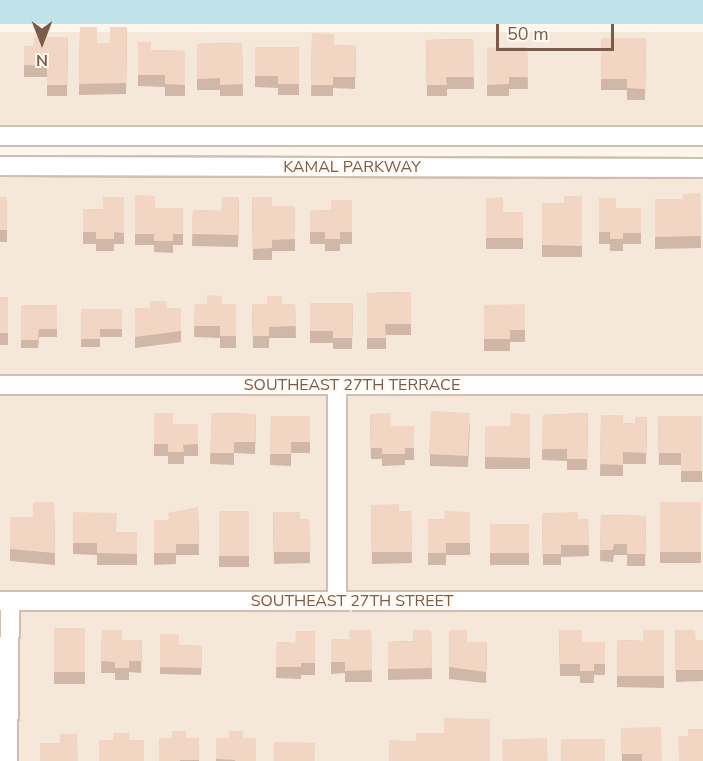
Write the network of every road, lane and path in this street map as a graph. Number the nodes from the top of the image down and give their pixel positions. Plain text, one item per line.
1 (0, 136) edge
2 (703, 136) edge
3 (0, 166) edge
4 (703, 168) edge
5 (0, 385) edge
6 (337, 385) junction
7 (703, 385) edge
8 (5, 601) edge
9 (337, 601) junction
10 (703, 601) edge
11 (8, 761) edge

1 - 2 street, KAMAL PARKWAY
3 - 4 street, KAMAL PARKWAY
5 - 6 street, SOUTHEAST 27TH TERRACE
6 - 7 street, SOUTHEAST 27TH TERRACE
6 - 9 street
8 - 9 street, SOUTHEAST 27TH STREET
8 - 11 street
9 - 10 street, SOUTHEAST 27TH STREET

